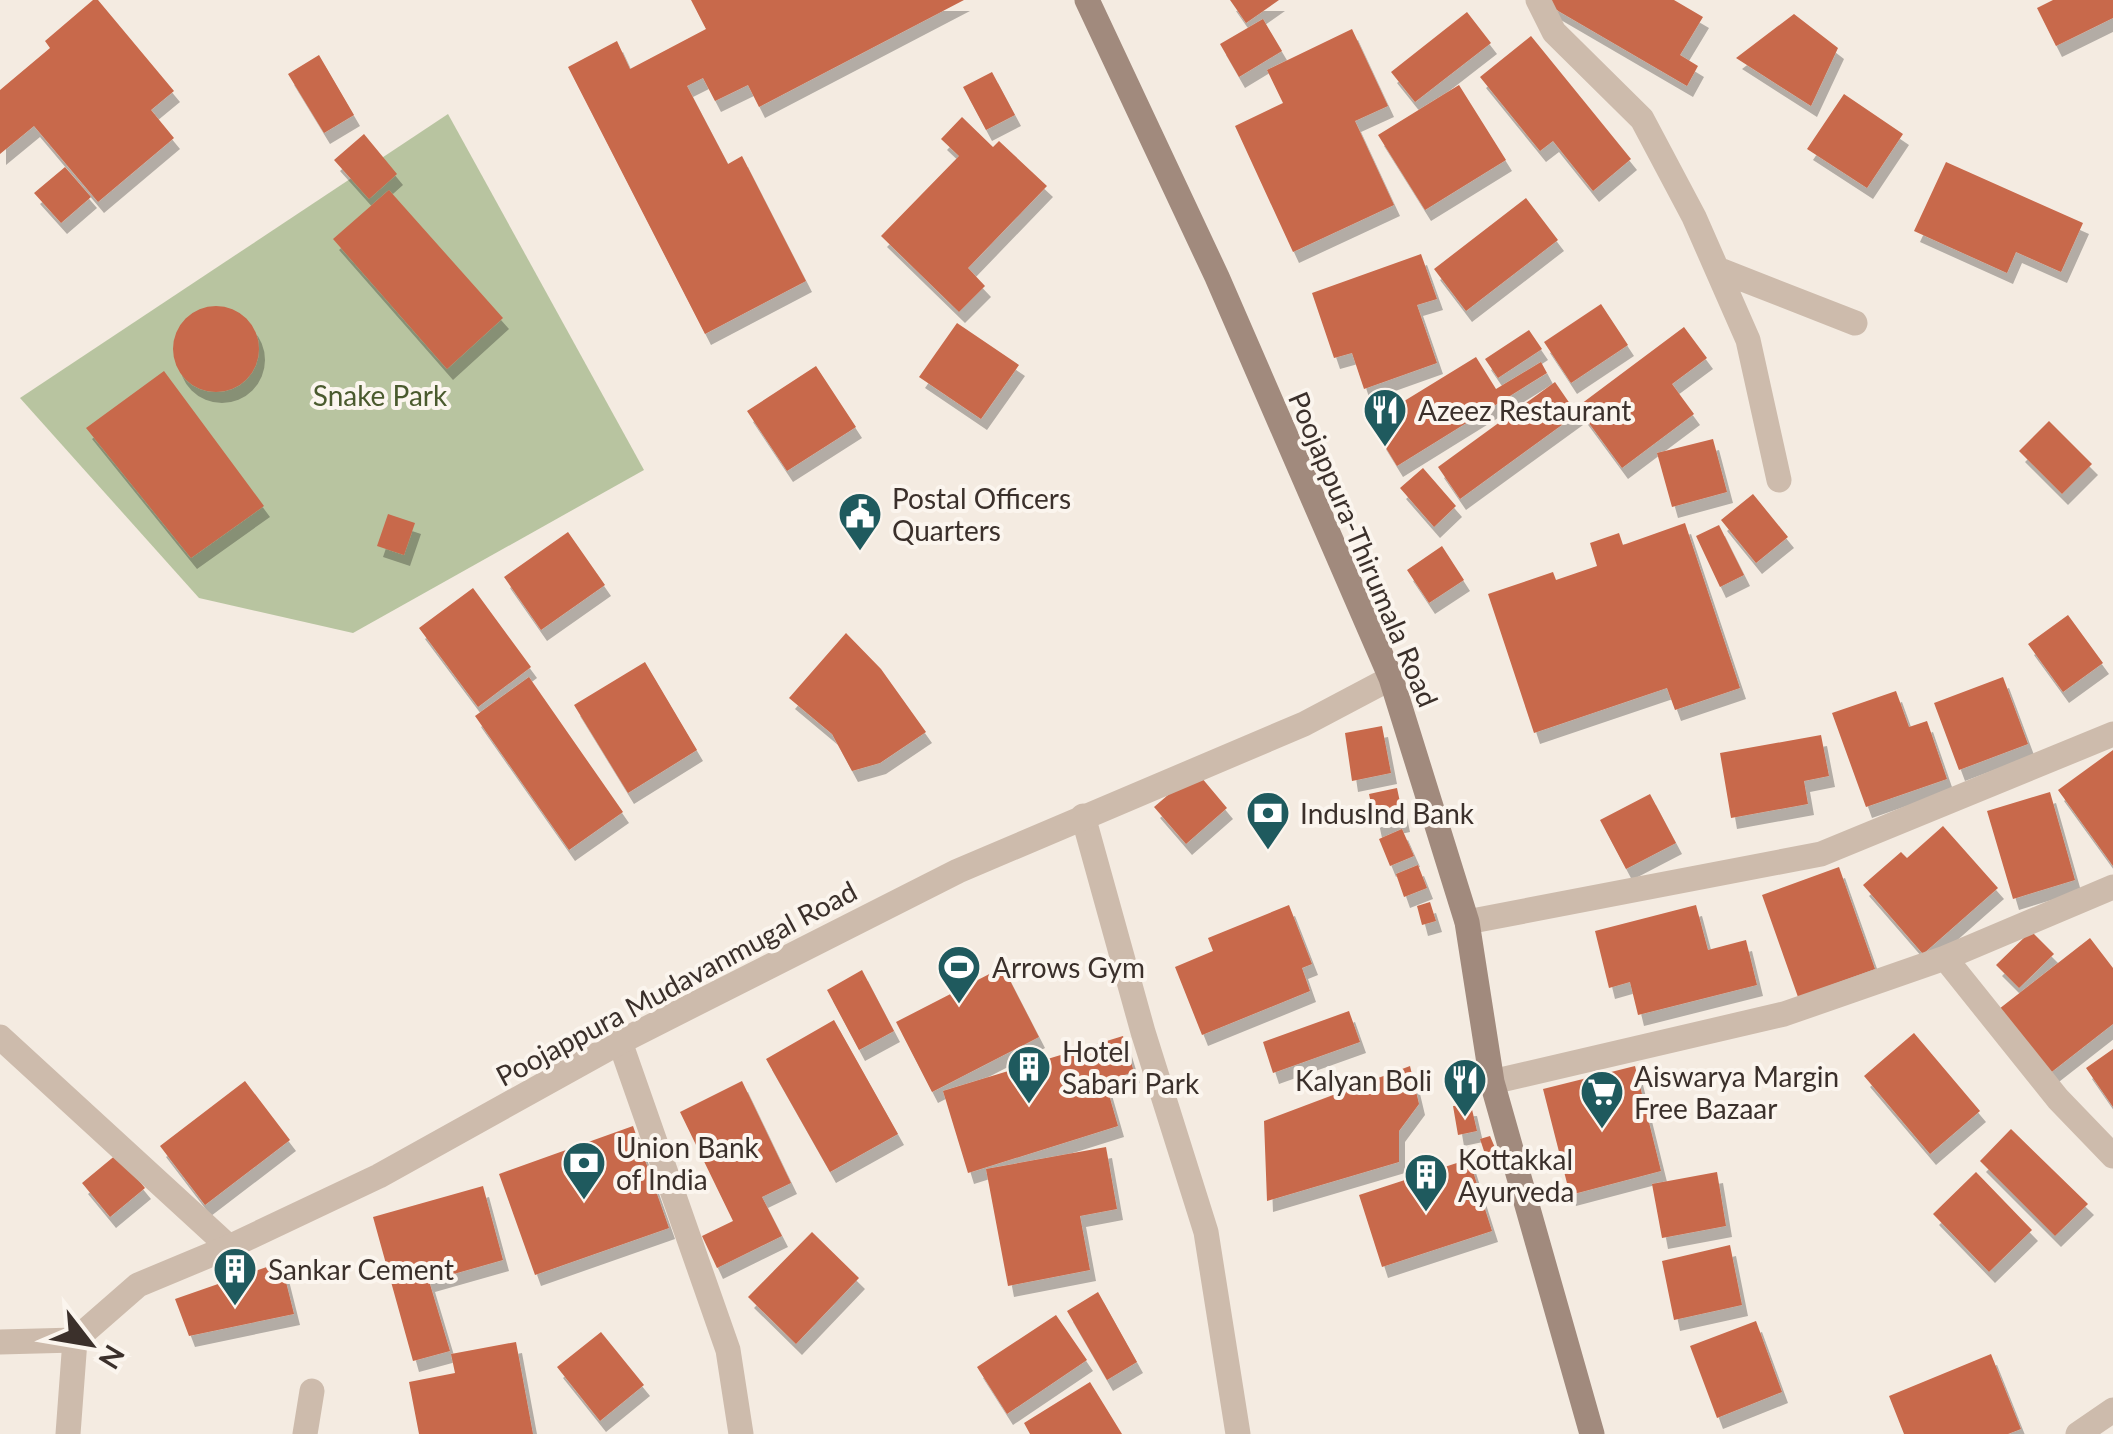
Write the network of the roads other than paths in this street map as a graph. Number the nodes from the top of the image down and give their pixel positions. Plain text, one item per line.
1 (1088, 0) edge
2 (1538, 0) edge
3 (1717, 269) junction
4 (1855, 322) dead end
5 (1779, 480) dead end
6 (1391, 678) junction
7 (2113, 734) edge
8 (1083, 816) junction
9 (2113, 886) edge
10 (1467, 922) junction
11 (1945, 958) junction
12 (0, 1037) edge
13 (620, 1042) junction
14 (1492, 1082) junction
15 (2113, 1156) edge
16 (229, 1247) junction
17 (75, 1340) junction
18 (0, 1342) edge
19 (312, 1390) dead end
20 (2113, 1410) edge
21 (68, 1434) edge
22 (305, 1434) edge
23 (741, 1434) edge
24 (1238, 1434) edge
25 (1592, 1434) edge
26 (2078, 1434) edge

1 - 6 main road, Poojappura-Thirumala Road
2 - 3 street
3 - 4 street
3 - 5 street
6 - 8 street, Poojappura Mudavanmugal Road
6 - 10 main road, Poojappura-Thirumala Road
7 - 10 street
8 - 13 street, Poojappura Mudavanmugal Road
8 - 24 street
9 - 11 street
10 - 14 main road, Poojappura-Thirumala Road
11 - 14 street
11 - 15 street
12 - 16 street
13 - 16 street, Poojappura Mudavanmugal Road
13 - 23 street
14 - 25 main road, Poojappura-Thirumala Road
16 - 17 street, Poojappura Mudavanmugal Road
17 - 18 street
17 - 21 street
19 - 22 street
20 - 26 street

